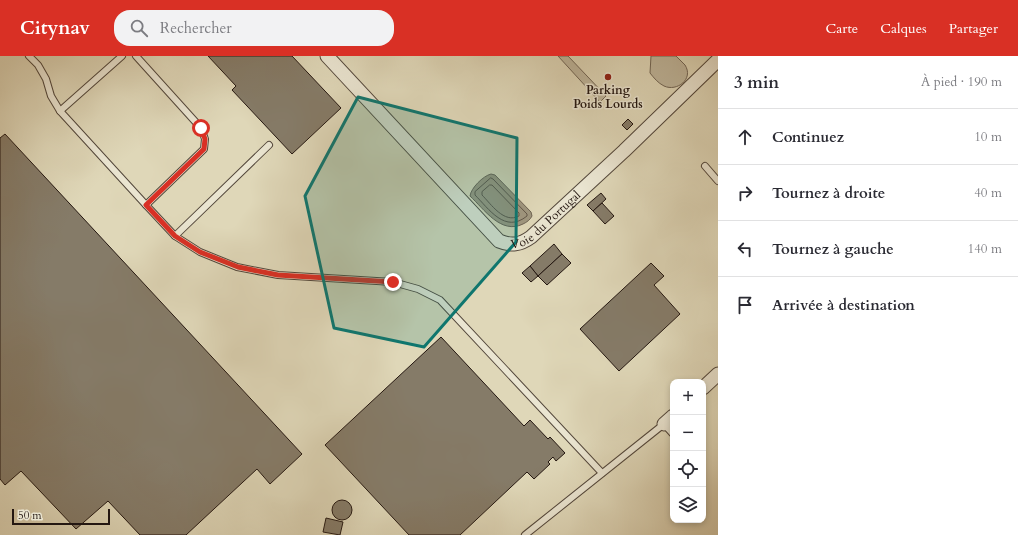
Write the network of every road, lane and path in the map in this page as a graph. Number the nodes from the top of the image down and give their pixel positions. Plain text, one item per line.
1 (29, 56) edge
2 (122, 56) edge
3 (136, 56) edge
4 (327, 56) edge
5 (718, 60) edge
6 (60, 110) junction
7 (269, 145) dead end
8 (705, 166) dead end
9 (718, 181) edge
10 (146, 205) junction
11 (175, 236) junction
12 (718, 374) edge
13 (706, 385) edge
14 (670, 424) edge
15 (602, 473) junction
16 (525, 535) edge

1 - 6 lane
2 - 6 lane
3 - 10 lane
4 - 5 street, Voie du Portugal
6 - 10 lane
7 - 11 lane
8 - 9 lane
10 - 11 lane
11 - 15 lane
12 - 13 street
14 - 15 lane
15 - 16 lane

